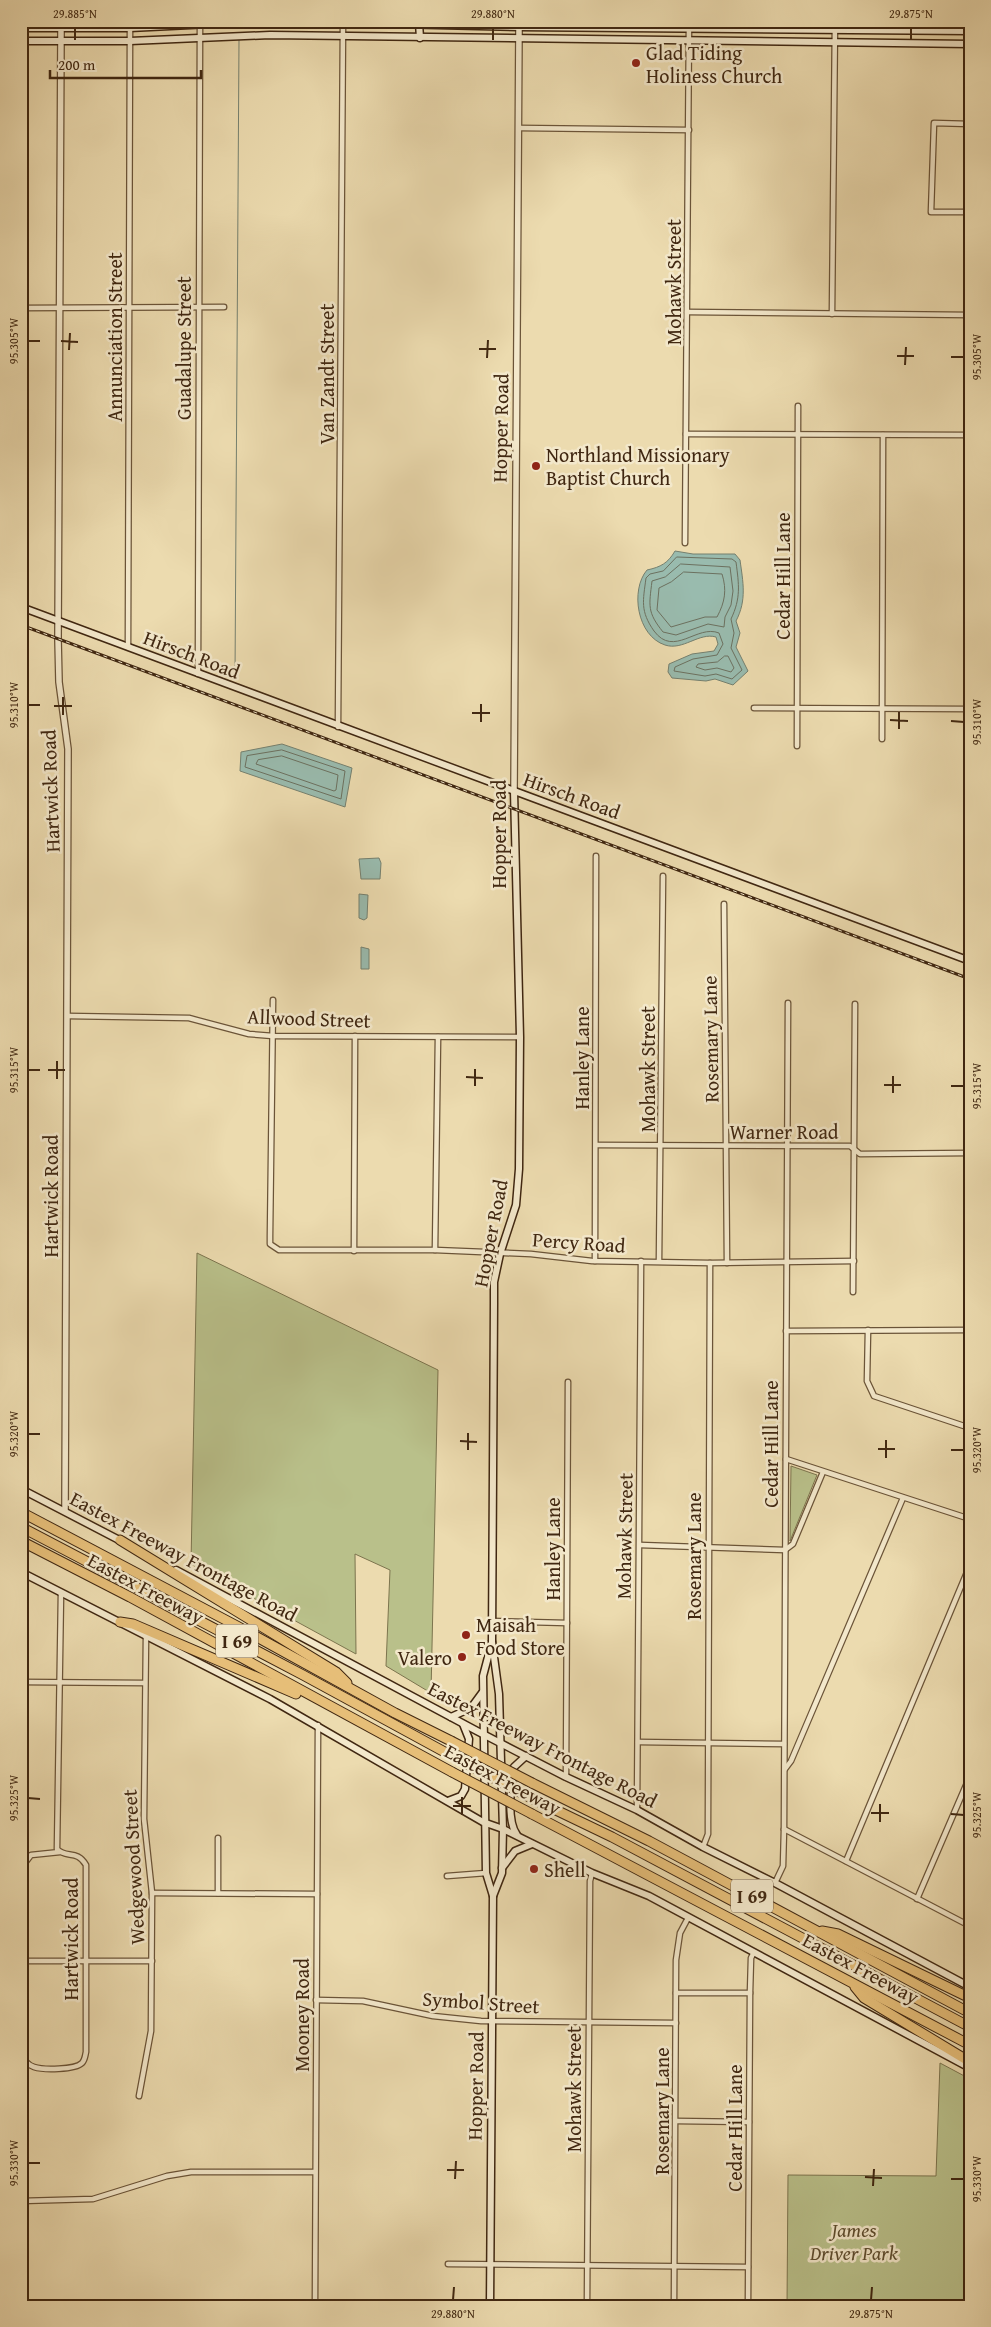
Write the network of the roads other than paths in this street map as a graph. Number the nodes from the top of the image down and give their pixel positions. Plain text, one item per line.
1 (270, 21) edge
2 (343, 22) edge
3 (200, 23) edge
4 (419, 23) junction
5 (519, 24) edge
6 (61, 25) edge
7 (689, 25) edge
8 (834, 25) edge
9 (611, 27) junction
10 (21, 28) edge
11 (130, 28) junction
12 (758, 28) junction
13 (949, 31) junction
14 (970, 31) edge
15 (270, 35) junction
16 (200, 37) junction
17 (343, 37) junction
18 (420, 38) junction
19 (519, 39) junction
20 (611, 40) junction
21 (21, 41) edge
22 (130, 41) junction
23 (690, 41) junction
24 (758, 41) junction
25 (834, 41) junction
26 (61, 42) junction
27 (948, 44) junction
28 (970, 44) edge
29 (970, 124) edge
30 (519, 128) junction
31 (689, 130) junction
32 (970, 212) edge
33 (198, 307) junction
34 (224, 307) dead end
35 (21, 308) edge
36 (59, 308) junction
37 (129, 308) junction
38 (687, 312) junction
39 (832, 314) junction
40 (970, 315) edge
41 (798, 406) dead end
42 (797, 433) junction
43 (686, 434) junction
44 (970, 434) edge
45 (883, 435) junction
46 (686, 543) dead end
47 (21, 607) edge
48 (58, 621) junction
49 (128, 647) junction
50 (198, 674) junction
51 (754, 708) dead end
52 (798, 708) junction
53 (882, 710) junction
54 (970, 710) edge
55 (338, 726) junction
56 (882, 739) dead end
57 (797, 746) dead end
58 (514, 791) junction
59 (596, 856) dead end
60 (663, 876) dead end
61 (724, 904) dead end
62 (970, 961) edge
63 (273, 1000) dead end
64 (788, 1003) dead end
65 (855, 1004) dead end
66 (68, 1016) junction
67 (273, 1036) junction
68 (355, 1036) junction
69 (438, 1037) junction
70 (520, 1037) junction
71 (596, 1145) junction
72 (662, 1145) junction
73 (727, 1146) junction
74 (787, 1146) junction
75 (855, 1150) junction
76 (970, 1153) edge
77 (435, 1250) junction
78 (354, 1251) junction
79 (500, 1254) junction
80 (595, 1261) junction
81 (641, 1261) junction
82 (659, 1261) junction
83 (854, 1261) junction
84 (786, 1262) junction
85 (710, 1263) junction
86 (727, 1263) junction
87 (853, 1292) dead end
88 (868, 1330) junction
89 (970, 1330) edge
90 (786, 1331) junction
91 (568, 1382) dead end
92 (970, 1428) edge
93 (786, 1459) junction
94 (823, 1472) junction
95 (21, 1489) edge
96 (903, 1498) junction
97 (65, 1511) junction
98 (21, 1512) edge
99 (970, 1519) edge
100 (21, 1526) edge
101 (120, 1540) junction
102 (21, 1541) edge
103 (640, 1545) junction
104 (708, 1546) junction
105 (785, 1550) junction
106 (970, 1565) edge
107 (21, 1572) edge
108 (60, 1592) junction
109 (492, 1621) junction
110 (120, 1622) junction
111 (567, 1623) junction
112 (146, 1635) junction
113 (492, 1642) junction
114 (21, 1682) edge
115 (58, 1682) junction
116 (144, 1683) junction
117 (354, 1691) junction
118 (483, 1692) junction
119 (451, 1717) junction
120 (461, 1722) junction
121 (318, 1725) junction
122 (378, 1730) junction
123 (482, 1733) junction
124 (638, 1742) junction
125 (500, 1743) junction
126 (708, 1744) junction
127 (784, 1744) junction
128 (526, 1756) junction
129 (784, 1770) junction
130 (970, 1776) edge
131 (566, 1777) junction
132 (448, 1801) junction
133 (637, 1810) junction
134 (484, 1822) junction
135 (503, 1828) junction
136 (784, 1830) junction
137 (218, 1838) dead end
138 (522, 1839) junction
139 (532, 1844) junction
140 (703, 1847) junction
141 (60, 1852) junction
142 (846, 1861) junction
143 (502, 1868) junction
144 (486, 1873) junction
145 (592, 1873) junction
146 (447, 1876) dead end
147 (775, 1883) junction
148 (218, 1893) junction
149 (152, 1894) junction
150 (317, 1894) junction
151 (493, 1896) junction
152 (917, 1899) junction
153 (688, 1918) junction
154 (970, 1926) edge
155 (814, 1930) junction
156 (754, 1952) junction
157 (22, 1961) edge
158 (152, 1961) junction
159 (87, 1962) junction
160 (852, 1983) junction
161 (970, 1987) edge
162 (676, 1993) junction
163 (750, 1993) junction
164 (970, 1998) edge
165 (316, 2000) junction
166 (970, 2013) edge
167 (492, 2021) junction
168 (588, 2022) junction
169 (676, 2023) junction
170 (970, 2026) edge
171 (970, 2045) edge
172 (970, 2062) edge
173 (970, 2068) edge
174 (139, 2096) dead end
175 (676, 2121) junction
176 (749, 2122) junction
177 (315, 2172) junction
178 (21, 2201) edge
179 (448, 2264) dead end
180 (490, 2264) junction
181 (587, 2265) junction
182 (674, 2266) junction
183 (748, 2267) junction
184 (315, 2306) edge
185 (490, 2306) edge
186 (586, 2306) edge
187 (674, 2306) edge
188 (748, 2306) edge

1 - 2 main road
1 - 3 main road
1 - 15 main road
2 - 4 main road
2 - 17 street, Van Zandt Street
3 - 11 main road
3 - 16 street, Guadalupe Street
4 - 5 main road
4 - 18 main road
5 - 9 main road
5 - 19 street, Hopper Road
6 - 10 main road
6 - 11 main road
6 - 26 street, Hartwick Road
7 - 9 main road
7 - 12 main road
7 - 23 street, Mohawk Street
8 - 12 main road
8 - 13 main road
8 - 25 street
9 - 20 main road
11 - 22 street, Annunciation Street
12 - 24 main road
13 - 14 main road
13 - 27 main road
15 - 16 main road
15 - 17 main road
16 - 22 main road
16 - 33 street, Guadalupe Street
17 - 18 main road
17 - 55 street, Van Zandt Street
18 - 19 main road
19 - 20 main road
19 - 30 street, Hopper Road
20 - 23 main road
21 - 26 main road
22 - 26 main road
22 - 37 street, Annunciation Street
23 - 24 main road
23 - 31 street, Mohawk Street
24 - 25 main road
25 - 27 main road
25 - 39 street
26 - 36 street, Hartwick Road
27 - 28 main road
29 - 32 street
30 - 31 street
30 - 58 street, Hopper Road
31 - 38 street, Mohawk Street
33 - 34 street
33 - 37 street
33 - 50 street, Guadalupe Street
35 - 36 street
36 - 37 street
36 - 48 street, Hartwick Road
37 - 49 street, Annunciation Street
38 - 39 street
38 - 43 street, Mohawk Street
39 - 40 street
41 - 42 street, Cedar Hill Lane
42 - 43 street
42 - 45 street
42 - 52 street, Cedar Hill Lane
43 - 46 street, Mohawk Street
44 - 45 street
45 - 53 street
47 - 48 main road, Hirsch Road
48 - 49 main road, Hirsch Road
48 - 66 street, Hartwick Road
49 - 50 main road, Hirsch Road
50 - 55 main road, Hirsch Road
51 - 52 street
52 - 53 street
52 - 57 street, Cedar Hill Lane
53 - 54 street
53 - 56 street
55 - 58 main road, Hirsch Road
58 - 62 main road, Hirsch Road
58 - 70 main road, Hopper Road
59 - 71 street, Hanley Lane
60 - 72 street, Mohawk Street
61 - 73 street, Rosemary Lane
63 - 67 street
64 - 74 street, Cedar Hill Lane
65 - 75 street
66 - 67 street, Allwood Street
66 - 97 street, Hartwick Road
67 - 68 street, Allwood Street
67 - 78 street, Percy Road
68 - 69 street, Allwood Street
68 - 78 street
69 - 70 street, Allwood Street
69 - 77 street
70 - 79 main road, Hopper Road
71 - 72 street, Warner Road
71 - 80 street, Hanley Lane
72 - 73 street, Warner Road
72 - 82 street, Mohawk Street
73 - 74 street, Warner Road
73 - 86 street, Rosemary Lane
74 - 75 street, Warner Road
74 - 84 street, Cedar Hill Lane
75 - 76 street, Warner Road
75 - 83 street
77 - 78 street, Percy Road
77 - 79 street, Percy Road
79 - 80 street, Percy Road
79 - 109 main road, Hopper Road
80 - 81 street, Percy Road
81 - 82 street, Percy Road
81 - 103 street, Mohawk Street
82 - 85 street, Percy Road
83 - 84 street, Percy Road
83 - 87 street
84 - 86 street, Percy Road
84 - 90 street, Cedar Hill Lane
85 - 86 street, Percy Road
85 - 104 street, Rosemary Lane
88 - 89 street
88 - 90 street
88 - 92 street
90 - 93 street, Cedar Hill Lane
91 - 111 street, Hanley Lane
93 - 94 street
93 - 105 street, Cedar Hill Lane
94 - 96 street
94 - 105 street
95 - 97 main road, Eastex Freeway Frontage Road
96 - 99 street
96 - 129 street
97 - 101 main road, Eastex Freeway Frontage Road
98 - 117 highway, Eastex Freeway / I 69
100 - 170 highway, I 69, bridge
101 - 117 highway
101 - 119 main road, Eastex Freeway Frontage Road
102 - 122 highway, Eastex Freeway / I 69
103 - 104 street
103 - 124 street, Mohawk Street
104 - 105 street
104 - 126 street, Rosemary Lane
105 - 127 street, Cedar Hill Lane
106 - 142 street
107 - 108 main road
108 - 110 main road
108 - 115 street, Hartwick Road
109 - 111 street
109 - 113 main road, Hopper Road
110 - 112 main road
110 - 122 highway
111 - 131 street, Hanley Lane
112 - 116 street, Wedgewood Street
112 - 121 main road
113 - 118 main road, Hopper Road
113 - 125 main road, Hopper Road
114 - 115 street
115 - 116 street
115 - 141 street, Hartwick Road
116 - 149 street, Wedgewood Street
117 - 155 highway, Eastex Freeway / I 69, bridge
118 - 119 main road
118 - 123 main road, Hopper Road
119 - 120 main road, Eastex Freeway Frontage Road
120 - 123 main road, Eastex Freeway Frontage Road
120 - 132 main road
121 - 132 main road
121 - 150 street, Mooney Road
122 - 160 highway, Eastex Freeway / I 69, bridge
123 - 125 main road, Eastex Freeway Frontage Road
123 - 134 main road, Hopper Road
124 - 126 street
124 - 133 street, Mohawk Street
125 - 128 main road, Eastex Freeway Frontage Road
125 - 135 main road, Hopper Road
126 - 127 street
126 - 140 street, Rosemary Lane
127 - 129 street, Cedar Hill Lane
128 - 131 main road, Eastex Freeway Frontage Road
128 - 138 main road
129 - 136 street, Cedar Hill Lane
130 - 152 street
131 - 133 main road, Eastex Freeway Frontage Road
132 - 134 main road
133 - 140 main road, Eastex Freeway Frontage Road
134 - 135 main road
134 - 144 main road, Hopper Road
135 - 138 main road
135 - 143 main road, Hopper Road
136 - 142 street
136 - 147 street, Cedar Hill Lane
137 - 148 street
138 - 139 main road
139 - 143 main road
139 - 145 main road
140 - 147 main road, Eastex Freeway Frontage Road
141 - 157 street, Hartwick Road
141 - 159 street, Hartwick Road
142 - 152 street
143 - 151 main road, Hopper Road
144 - 146 street
144 - 151 main road, Hopper Road
145 - 153 main road
145 - 168 street, Mohawk Street
147 - 161 main road, Eastex Freeway Frontage Road
148 - 149 street
148 - 150 street
149 - 158 street, Wedgewood Street
150 - 165 street, Mooney Road
151 - 167 main road, Hopper Road
152 - 154 street
153 - 156 main road
153 - 162 street, Rosemary Lane
155 - 164 highway
155 - 166 highway, Eastex Freeway / I 69
156 - 163 street, Cedar Hill Lane
156 - 173 main road
157 - 159 street
157 - 159 street, Hartwick Road
158 - 159 street
158 - 174 street, Wedgewood Street
160 - 171 highway, Eastex Freeway / I 69
160 - 172 highway
162 - 163 street
162 - 169 street, Rosemary Lane
163 - 176 street, Cedar Hill Lane
165 - 167 street, Symbol Street
165 - 177 street, Mooney Road
167 - 168 street, Symbol Street
167 - 180 main road, Hopper Road
168 - 169 street, Symbol Street
168 - 181 street, Mohawk Street
169 - 175 street, Rosemary Lane
175 - 176 street
175 - 182 street, Rosemary Lane
176 - 183 street, Cedar Hill Lane
177 - 178 street
177 - 184 street, Mooney Road
179 - 180 street
180 - 181 street
180 - 185 main road, Hopper Road
181 - 182 street
181 - 186 street, Mohawk Street
182 - 183 street
182 - 187 street, Rosemary Lane
183 - 188 street, Cedar Hill Lane

